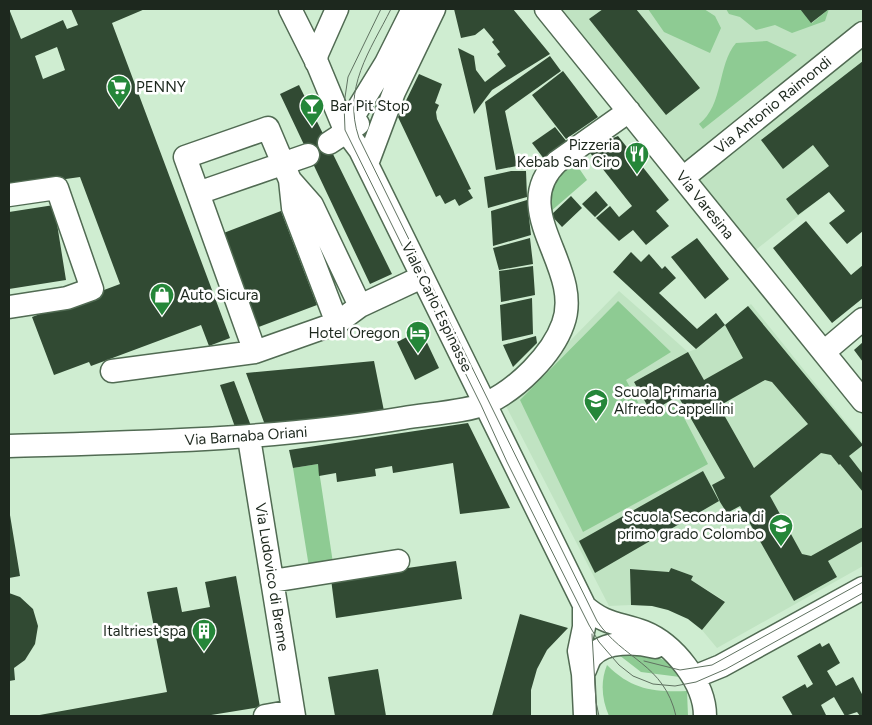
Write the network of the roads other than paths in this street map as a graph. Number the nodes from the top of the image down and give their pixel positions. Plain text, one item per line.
1 (290, 9) edge
2 (337, 9) edge
3 (413, 9) edge
4 (434, 9) edge
5 (546, 9) edge
6 (863, 33) edge
7 (316, 62) junction
8 (394, 92) junction
9 (629, 111) junction
10 (337, 137) junction
11 (308, 154) dead end
12 (367, 164) junction
13 (286, 172) junction
14 (683, 178) junction
15 (198, 194) junction
16 (9, 195) edge
17 (422, 278) junction
18 (360, 306) junction
19 (9, 307) edge
20 (863, 319) edge
21 (337, 323) junction
22 (255, 352) junction
23 (824, 352) junction
24 (112, 371) dead end
25 (863, 401) edge
26 (483, 404) junction
27 (249, 438) junction
28 (9, 446) edge
29 (398, 561) dead end
30 (272, 581) junction
31 (863, 588) edge
32 (584, 606) junction
33 (687, 669) junction
34 (583, 674) junction
35 (294, 714) edge
36 (265, 716) edge
37 (585, 716) edge
38 (704, 716) edge

1 - 7 street, Viale Carlo Espinasse
2 - 7 street
3 - 10 street
4 - 8 street
5 - 9 street, Via Varesina
6 - 14 street, Via Antonio Raimondi
7 - 10 street, Viale Carlo Espinasse
8 - 10 street
8 - 12 street
9 - 14 street, Via Varesina
9 - 26 street
10 - 12 street, Viale Carlo Espinasse
11 - 13 street
12 - 17 street, Viale Carlo Espinasse
13 - 15 street
13 - 15 street
13 - 18 street
13 - 21 street
14 - 23 street, Via Varesina
15 - 22 street
16 - 19 street
17 - 18 street
17 - 26 street, Viale Carlo Espinasse
18 - 21 street
20 - 23 street
21 - 22 street
22 - 24 street
23 - 25 street, Via Varesina
26 - 27 street, Via Barnaba Oriani
26 - 32 street, Viale Carlo Espinasse
27 - 28 street, Via Barnaba Oriani
27 - 30 street, Via Ludovico di Breme
29 - 30 street
30 - 35 street, Via Ludovico di Breme
31 - 33 street
32 - 33 street
32 - 34 street
33 - 34 street
33 - 38 street
34 - 37 street
35 - 36 street

